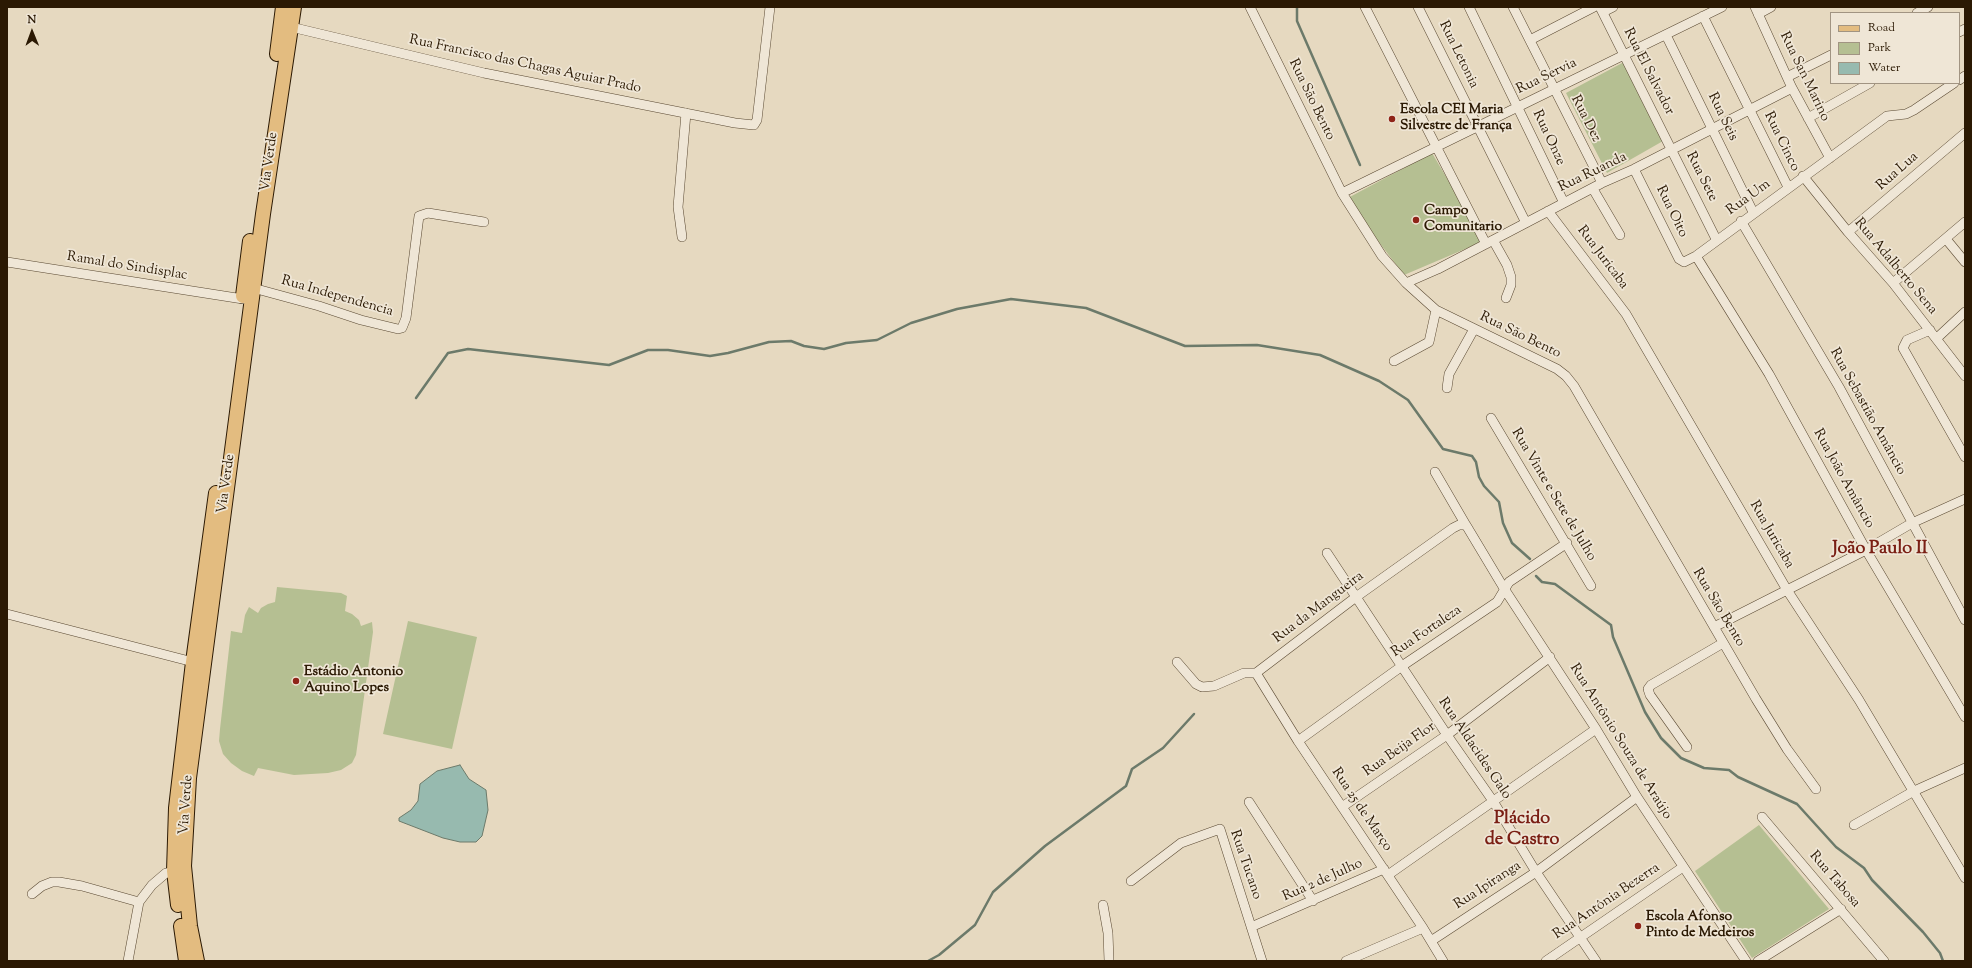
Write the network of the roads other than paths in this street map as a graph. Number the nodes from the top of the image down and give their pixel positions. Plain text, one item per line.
1 (284, 7) edge
2 (294, 7) edge
3 (770, 7) edge
4 (1250, 7) edge
5 (1365, 7) edge
6 (1418, 7) edge
7 (1469, 7) edge
8 (1513, 7) edge
9 (1594, 7) edge
10 (1613, 7) edge
11 (1722, 7) edge
12 (1771, 7) edge
13 (1928, 7) edge
14 (1601, 10) edge
15 (1756, 10) edge
16 (1919, 12) edge
17 (1703, 16) junction
18 (291, 28) junction
19 (1666, 35) junction
20 (1530, 40) junction
21 (1624, 55) junction
22 (1830, 56) edge
23 (1787, 77) junction
24 (1868, 84) edge
25 (1953, 84) edge
26 (1792, 88) junction
27 (1554, 89) junction
28 (1518, 106) junction
29 (1749, 109) junction
30 (686, 113) junction
31 (1808, 118) junction
32 (1477, 126) junction
33 (1712, 128) junction
34 (1965, 133) edge
35 (1436, 146) junction
36 (1671, 149) junction
37 (1830, 158) junction
38 (1634, 169) junction
39 (1803, 176) junction
40 (1602, 183) junction
41 (1788, 187) junction
42 (1594, 189) junction
43 (1342, 193) junction
44 (1564, 203) junction
45 (1548, 211) junction
46 (1753, 212) junction
47 (1741, 221) junction
48 (484, 222) dead end
49 (1965, 222) edge
50 (1526, 223) junction
51 (1848, 232) junction
52 (1620, 235) dead end
53 (682, 237) dead end
54 (1716, 239) junction
55 (1946, 239) junction
56 (1490, 242) junction
57 (1696, 256) junction
58 (1686, 261) joint
59 (7, 262) edge
60 (1965, 262) edge
61 (1406, 283) junction
62 (1893, 283) junction
63 (253, 288) junction
64 (1506, 298) dead end
65 (243, 299) junction
66 (1436, 310) junction
67 (1965, 312) edge
68 (1474, 329) junction
69 (1930, 330) junction
70 (1937, 338) junction
71 (1394, 361) dead end
72 (1965, 376) edge
73 (1447, 388) dead end
74 (1491, 418) dead end
75 (1965, 457) edge
76 (1435, 472) dead end
77 (1965, 499) edge
78 (1912, 523) junction
79 (1467, 527) junction
80 (1567, 543) junction
81 (1866, 550) junction
82 (1327, 553) dead end
83 (1591, 586) dead end
84 (1505, 590) junction
85 (1787, 590) junction
86 (1356, 597) junction
87 (7, 614) edge
88 (1965, 620) edge
89 (1714, 627) junction
90 (1723, 643) junction
91 (1550, 657) junction
92 (1177, 662) dead end
93 (198, 664) junction
94 (1402, 666) junction
95 (1256, 673) junction
96 (1965, 717) edge
97 (1596, 729) junction
98 (1447, 735) junction
99 (1298, 741) junction
100 (1687, 747) dead end
101 (1965, 768) edge
102 (1816, 789) dead end
103 (1914, 791) junction
104 (1637, 797) junction
105 (1493, 801) junction
106 (1249, 802) dead end
107 (1342, 807) junction
108 (1762, 817) dead end
109 (1854, 825) dead end
110 (1684, 867) junction
111 (174, 871) junction
112 (1386, 872) junction
113 (1536, 872) junction
114 (1965, 878) edge
115 (1131, 881) dead end
116 (32, 894) dead end
117 (139, 902) junction
118 (1312, 902) junction
119 (1103, 905) dead end
120 (1841, 909) junction
121 (1251, 927) junction
122 (1423, 928) junction
123 (1580, 936) junction
124 (1431, 941) junction
125 (1353, 960) edge
126 (128, 961) edge
127 (186, 961) edge
128 (197, 961) edge
129 (1109, 961) edge
130 (1262, 961) edge
131 (1443, 961) edge
132 (1546, 961) edge
133 (1596, 961) edge
134 (1746, 961) edge
135 (1758, 961) edge
136 (1884, 961) edge

1 - 65 main road, Via Verde
2 - 18 main road, Via Verde
3 - 30 street, Rua Francisco das Chagas Aguiar Prado
4 - 43 street, Rua São Bento
5 - 35 street
6 - 32 street, Rua Letonia
7 - 28 street, Rua Onze
8 - 20 street, Rua Dez
9 - 20 street
10 - 14 street
11 - 17 street, Rua Servia
12 - 15 street
13 - 16 street
14 - 21 street, Rua El Salvador
15 - 23 street, Rua San Marino
17 - 19 street, Rua Servia
17 - 29 street, Rua Cinco
18 - 30 street, Rua Francisco das Chagas Aguiar Prado
18 - 63 main road, Via Verde
19 - 21 street, Rua Servia
19 - 33 street, Rua Seis
20 - 27 street, Rua Dez
21 - 27 street, Rua Servia
21 - 36 street, Rua El Salvador
22 - 23 street
23 - 26 street, Rua San Marino
24 - 31 street
25 - 37 street, Rua Um
26 - 29 street, Rua Ruanda
26 - 31 street, Rua San Marino
27 - 28 street, Rua Servia
27 - 40 street, Rua Dez
28 - 32 street, Rua Servia
28 - 44 street, Rua Onze
29 - 33 street, Rua Ruanda
29 - 41 street, Rua Cinco
30 - 53 street
31 - 37 street, Rua San Marino
32 - 35 street, Rua Servia
32 - 50 street, Rua Letonia
33 - 36 street, Rua Ruanda
33 - 46 street, Rua Seis
34 - 51 street, Rua Lua
35 - 43 street, Rua Servia
35 - 56 street
36 - 38 street, Rua Ruanda
36 - 54 street, Rua Sete
37 - 39 street, Rua Um
38 - 40 street, Rua Ruanda
38 - 58 street, Rua Oito
39 - 41 street, Rua Um
39 - 51 street, Rua Adalberto Sena
40 - 42 street, Rua Ruanda
41 - 46 street, Rua Um
42 - 44 street, Rua Ruanda
42 - 52 street
43 - 61 street, Rua São Bento
44 - 45 street, Rua Ruanda
45 - 50 street, Rua Ruanda
45 - 85 street, Rua Juricaba
46 - 47 street, Rua Um
47 - 54 street, Rua Um
47 - 78 street, Rua Sebastião Amâncio
48 - 63 street, Rua Independencia
49 - 55 street
50 - 56 street, Rua Ruanda
51 - 62 street, Rua Adalberto Sena
54 - 57 street, Rua Um
55 - 60 street
55 - 62 street
56 - 61 street, Rua Ruanda
56 - 64 street
57 - 58 street, Rua Um
57 - 81 street, Rua João Amâncio
59 - 65 street, Ramal do Sindisplac
61 - 66 street, Rua São Bento
62 - 69 street, Rua Adalberto Sena
63 - 93 main road, Via Verde
65 - 93 main road, Via Verde
66 - 68 street, Rua São Bento
66 - 71 street
67 - 70 street
68 - 73 street
68 - 89 street, Rua São Bento
69 - 70 street, Rua Adalberto Sena
69 - 75 street
70 - 72 street, Rua Adalberto Sena
74 - 80 street, Rua Vinte e Sete de Julho
76 - 79 street
77 - 78 street
78 - 81 street
78 - 88 street, Rua Sebastião Amâncio
79 - 84 street, Rua Antônio Souza de Araújo
79 - 86 street, Rua da Mangueira
80 - 83 street, Rua Vinte e Sete de Julho
80 - 84 street, Rua Fortaleza
81 - 85 street
81 - 96 street, Rua João Amâncio
82 - 86 street, Rua Aldacides Galo
84 - 91 street, Rua Antônio Souza de Araújo
84 - 94 street, Rua Fortaleza
85 - 89 street
85 - 103 street, Rua Juricaba
86 - 94 street, Rua Aldacides Galo
86 - 95 street, Rua da Mangueira
87 - 93 street
89 - 90 street, Rua São Bento
90 - 100 street
90 - 102 street, Rua São Bento
91 - 97 street, Rua Antônio Souza de Araújo
91 - 98 street, Rua Beija Flor
92 - 95 street, Rua da Mangueira
93 - 111 main road, Via Verde
93 - 128 main road, Via Verde
94 - 98 street, Rua Aldacides Galo
94 - 99 street, Rua Fortaleza
95 - 99 street, Rua 25 de Março
97 - 104 street, Rua Antônio Souza de Araújo
97 - 105 street, Rua 2 de Julho
98 - 105 street, Rua Aldacides Galo
98 - 107 street, Rua Beija Flor
99 - 107 street, Rua 25 de Março
101 - 103 street
103 - 109 street
103 - 114 street, Rua Juricaba
104 - 110 street, Rua Antônio Souza de Araújo
104 - 113 street, Rua Ipiranga
105 - 112 street, Rua 2 de Julho
105 - 113 street, Rua Aldacides Galo
106 - 118 street
107 - 112 street, Rua 25 de Março
108 - 120 street, Rua Tabosa
110 - 123 street, Rua Antônia Bezerra
110 - 134 street, Rua Antônio Souza de Araújo
111 - 117 street
111 - 127 main road, Via Verde
112 - 118 street, Rua 2 de Julho
112 - 122 street, Rua 25 de Março
113 - 123 street, Rua Aldacides Galo
113 - 124 street, Rua Ipiranga
115 - 121 street, Rua Tucano
116 - 117 street
117 - 126 street
118 - 121 street, Rua 2 de Julho
119 - 129 street
120 - 135 street
120 - 136 street, Rua Tabosa
121 - 130 street, Rua Tucano
122 - 124 street, Rua 25 de Março
122 - 125 street
123 - 132 street, Rua Antônia Bezerra
123 - 133 street, Rua Aldacides Galo
124 - 131 street, Rua 25 de Março

